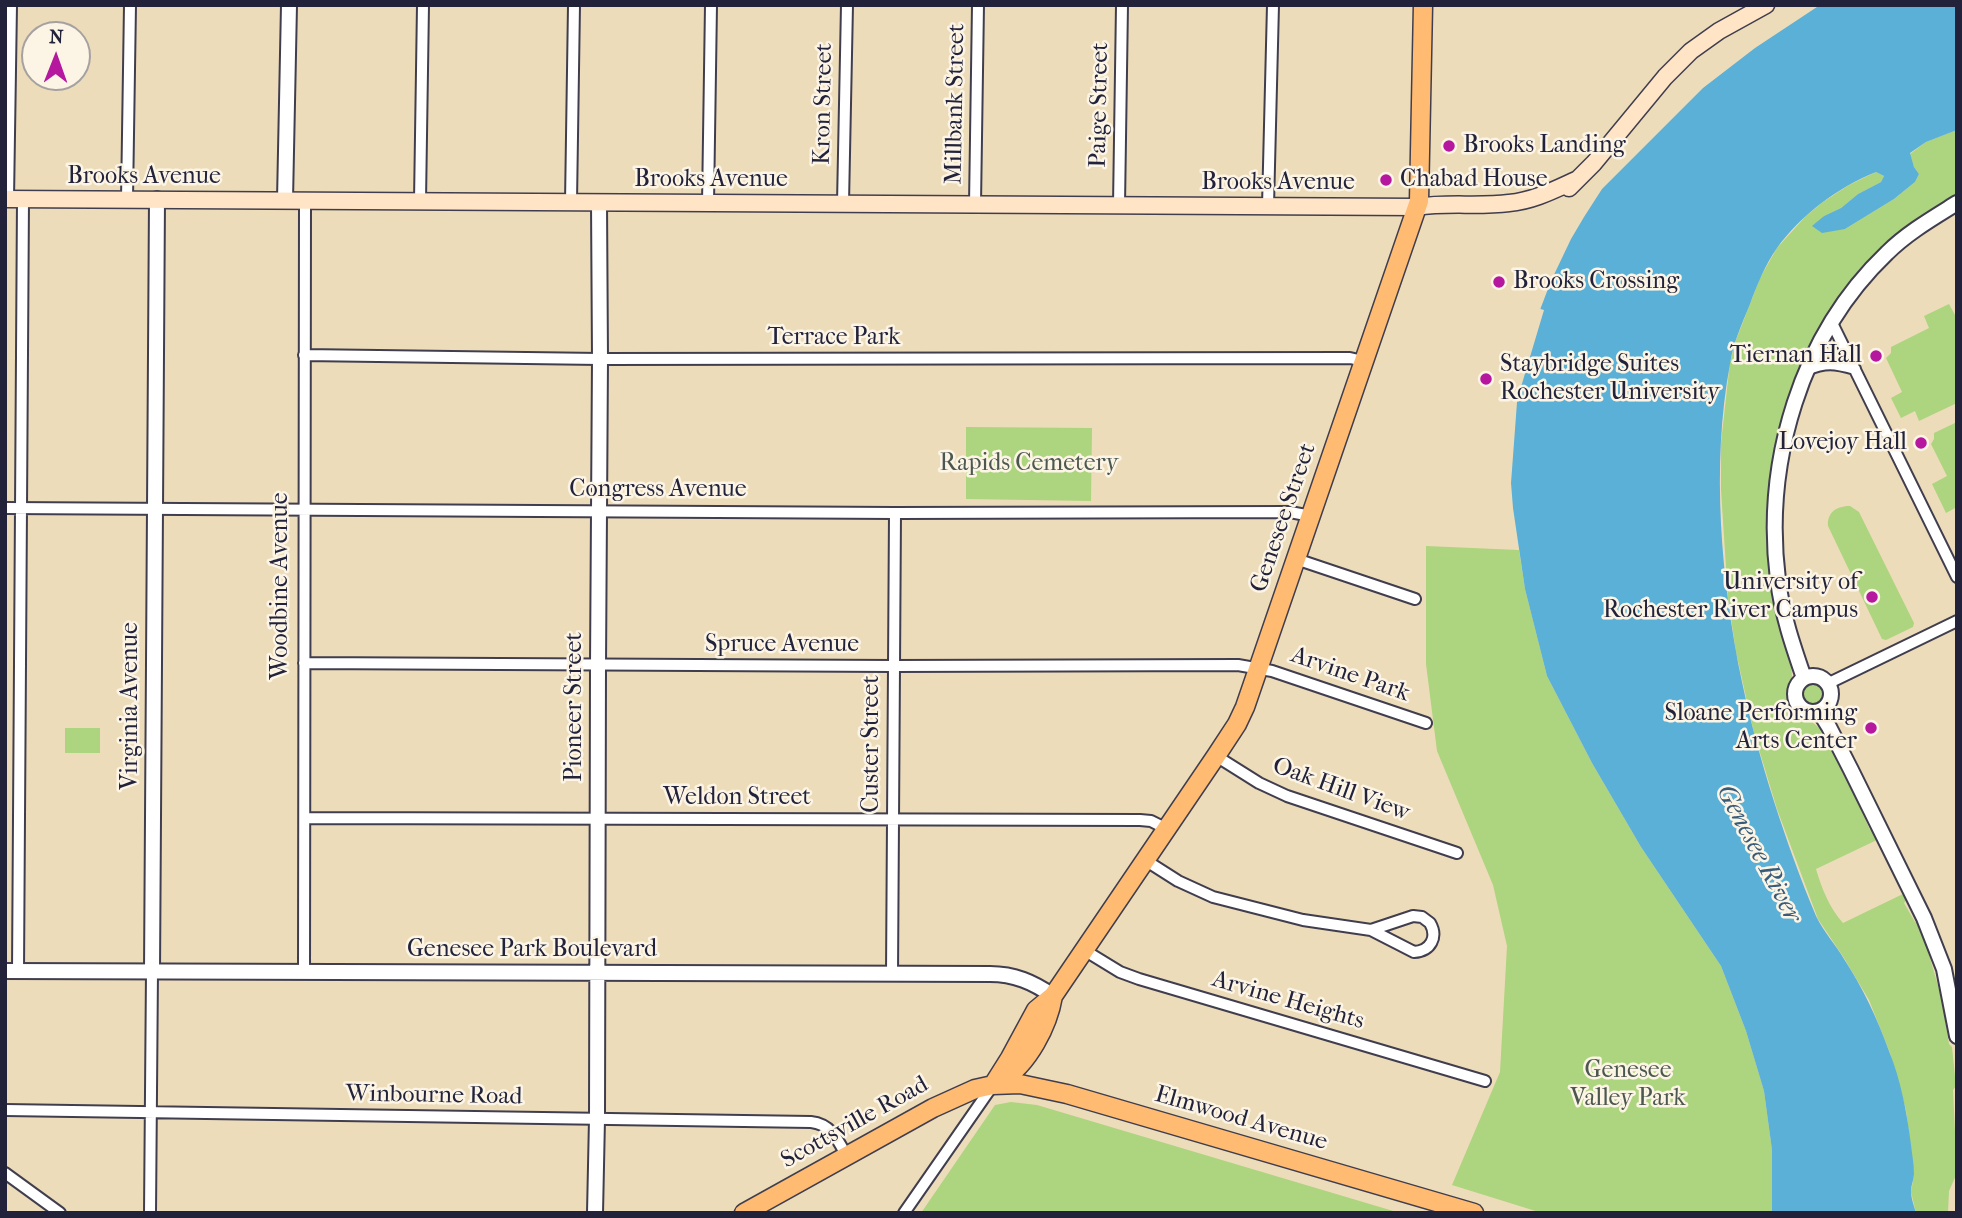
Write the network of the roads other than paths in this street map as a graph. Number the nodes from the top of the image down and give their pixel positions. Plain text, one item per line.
1 (9, 5) edge
2 (130, 5) edge
3 (289, 5) edge
4 (423, 5) edge
5 (574, 5) edge
6 (711, 5) edge
7 (847, 5) edge
8 (978, 5) edge
9 (1122, 5) edge
10 (1273, 5) edge
11 (1423, 5) edge
12 (1766, 5) edge
13 (6, 199) edge
14 (23, 199) junction
15 (128, 199) junction
16 (157, 199) junction
17 (285, 200) junction
18 (305, 200) junction
19 (420, 201) junction
20 (571, 202) junction
21 (599, 202) junction
22 (708, 202) junction
23 (843, 203) junction
24 (1957, 203) edge
25 (975, 204) junction
26 (1119, 205) junction
27 (1268, 206) junction
28 (1416, 207) junction
29 (1831, 321) junction
30 (304, 355) junction
31 (600, 359) junction
32 (1363, 361) junction
33 (1855, 369) junction
34 (1807, 370) junction
35 (5, 508) edge
36 (21, 508) junction
37 (155, 509) junction
38 (305, 510) junction
39 (598, 510) junction
40 (895, 513) junction
41 (1311, 516) junction
42 (1296, 559) junction
43 (1957, 577) edge
44 (1415, 599) dead end
45 (1957, 621) edge
46 (304, 663) junction
47 (598, 665) junction
48 (893, 666) junction
49 (1259, 668) junction
50 (1804, 678) junction
51 (1827, 684) junction
52 (1819, 711) junction
53 (1426, 723) dead end
54 (1216, 756) junction
55 (305, 818) junction
56 (598, 818) junction
57 (893, 820) junction
58 (1167, 829) junction
59 (1457, 853) dead end
60 (1145, 860) junction
61 (1371, 930) junction
62 (1084, 950) junction
63 (12, 971) edge
64 (152, 971) junction
65 (304, 971) junction
66 (597, 973) junction
67 (892, 974) junction
68 (1053, 996) junction
69 (1957, 1036) edge
70 (1485, 1081) dead end
71 (993, 1085) junction
72 (5, 1110) edge
73 (151, 1113) junction
74 (597, 1119) junction
75 (846, 1155) junction
76 (5, 1173) edge
77 (60, 1213) edge
78 (150, 1213) edge
79 (595, 1213) edge
80 (744, 1213) edge
81 (904, 1213) edge
82 (1474, 1213) edge

1 - 13 street
2 - 15 street
3 - 17 street
4 - 19 street
5 - 20 street
6 - 22 street
7 - 23 street, Kron Street
8 - 25 street, Millbank Street
9 - 26 street, Paige Street
10 - 27 street
11 - 28 main road, Genesee Street
12 - 28 main road, Brooks Avenue
13 - 14 main road, Brooks Avenue
14 - 15 main road, Brooks Avenue
14 - 36 street
15 - 16 main road, Brooks Avenue
16 - 17 main road, Brooks Avenue
16 - 37 street, Virginia Avenue
17 - 18 main road, Brooks Avenue
18 - 19 main road, Brooks Avenue
18 - 30 street, Woodbine Avenue
19 - 20 main road, Brooks Avenue
20 - 21 main road, Brooks Avenue
21 - 22 main road, Brooks Avenue
21 - 31 street, Pioneer Street
22 - 23 main road, Brooks Avenue
23 - 25 main road, Brooks Avenue
24 - 29 street
25 - 26 main road, Brooks Avenue
26 - 27 main road, Brooks Avenue
27 - 28 main road, Brooks Avenue
28 - 32 main road, Genesee Street
29 - 33 street
29 - 34 street
30 - 31 street, Terrace Park
30 - 38 street, Woodbine Avenue
31 - 32 street, Terrace Park
31 - 39 street, Pioneer Street
32 - 41 main road, Genesee Street
33 - 34 street
33 - 43 street
34 - 50 street
35 - 36 street, Congress Avenue
36 - 37 street, Congress Avenue
36 - 63 street
37 - 38 street, Congress Avenue
37 - 64 street, Virginia Avenue
38 - 39 street, Congress Avenue
38 - 46 street, Woodbine Avenue
39 - 40 street, Congress Avenue
39 - 47 street, Pioneer Street
40 - 41 street, Congress Avenue
40 - 48 street, Custer Street
41 - 42 main road, Genesee Street
42 - 44 street
42 - 49 main road, Genesee Street
45 - 51 street
46 - 47 street, Spruce Avenue
46 - 55 street, Woodbine Avenue
47 - 48 street, Spruce Avenue
47 - 56 street, Pioneer Street
48 - 49 street, Spruce Avenue
48 - 57 street, Custer Street
49 - 53 street, Arvine Park
49 - 54 main road, Genesee Street
50 - 51 street
50 - 52 street
51 - 52 street
52 - 69 street
54 - 58 main road, Genesee Street
54 - 59 street, Oak Hill View
55 - 56 street, Weldon Street
55 - 65 street, Woodbine Avenue
56 - 57 street, Weldon Street
56 - 66 street, Pioneer Street
57 - 58 street, Weldon Street
57 - 67 street, Custer Street
58 - 60 main road, Genesee Street
60 - 61 street
60 - 62 main road, Genesee Street
61 - 61 street
62 - 68 main road, Genesee Street
62 - 70 street, Arvine Heights
63 - 64 street, Genesee Park Boulevard
64 - 65 street, Genesee Park Boulevard
64 - 73 street, Virginia Avenue
65 - 66 street, Genesee Park Boulevard
66 - 67 street, Genesee Park Boulevard
66 - 74 street, Pioneer Street
67 - 68 street, Genesee Park Boulevard
68 - 71 main road, Genesee Street
71 - 75 main road, Scottsville Road
71 - 81 street, Genesee Street
71 - 82 main road, Elmwood Avenue
72 - 73 street, Winbourne Road
73 - 74 street, Winbourne Road
73 - 78 street, Virginia Avenue
74 - 75 street, Winbourne Road
74 - 79 street, Pioneer Street
75 - 80 main road, Scottsville Road
76 - 77 street

